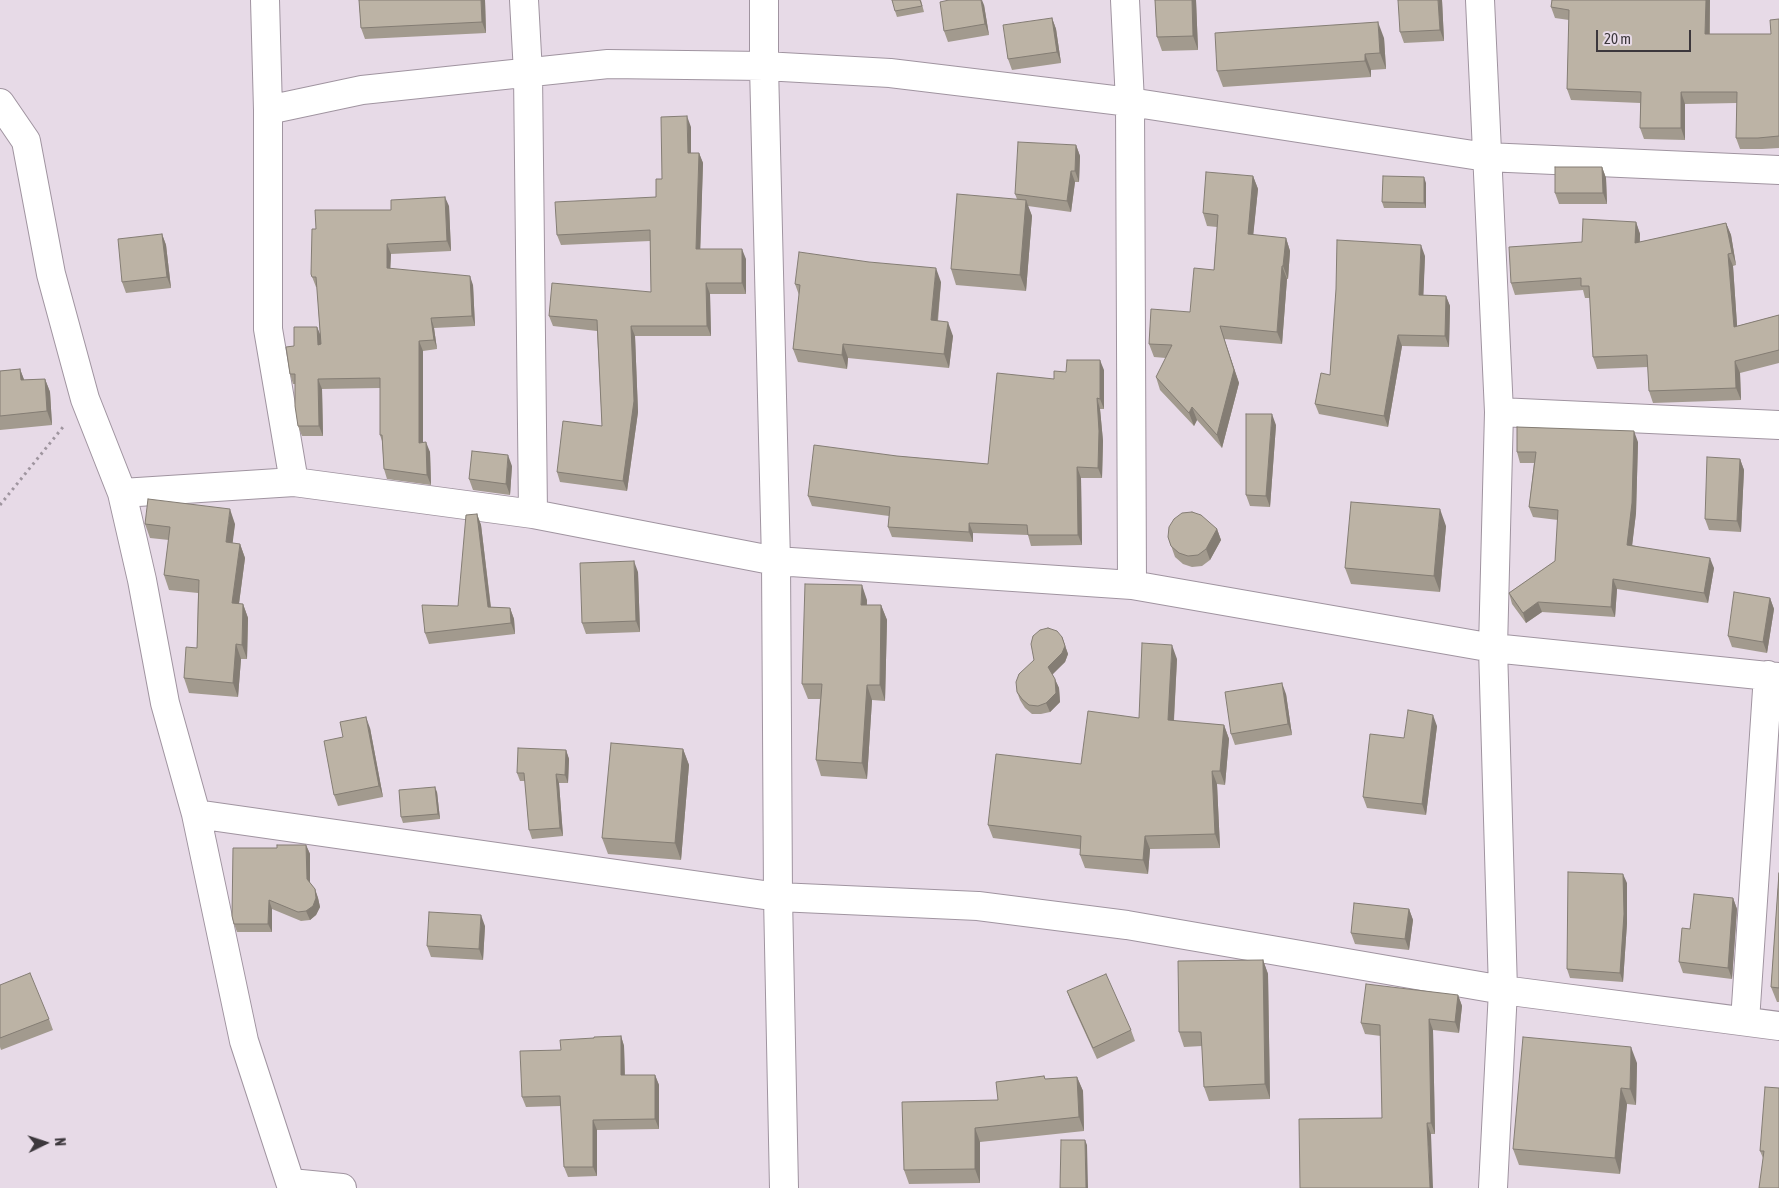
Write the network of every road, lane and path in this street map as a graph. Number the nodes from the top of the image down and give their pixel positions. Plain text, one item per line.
1 (265, 0) edge
2 (524, 0) edge
3 (764, 0) edge
4 (1125, 0) edge
5 (1480, 0) edge
6 (764, 66) junction
7 (528, 73) junction
8 (1130, 102) junction
9 (0, 103) edge
10 (268, 110) junction
11 (1486, 157) junction
12 (1779, 170) edge
13 (85, 399) junction
14 (1500, 412) junction
15 (1779, 425) edge
16 (294, 482) junction
17 (122, 493) junction
18 (0, 505) edge
19 (533, 514) junction
20 (776, 561) junction
21 (1132, 584) junction
22 (1493, 648) junction
23 (1774, 676) edge
24 (196, 814) junction
25 (778, 897) junction
26 (1503, 990) junction
27 (1745, 1021) junction
28 (1779, 1026) edge
29 (292, 1186) edge
30 (342, 1188) edge
31 (784, 1188) edge
32 (1493, 1188) edge

1 - 10 street
2 - 7 street
3 - 6 street
4 - 8 street
5 - 11 street
6 - 7 street
6 - 8 street
6 - 20 street
7 - 10 street
7 - 19 street
8 - 11 street
8 - 21 street
9 - 13 street
10 - 16 street
11 - 12 street
11 - 14 street
13 - 17 street
13 - 18 path
14 - 15 street
14 - 22 street
16 - 17 street
16 - 19 street
17 - 24 street
19 - 20 street
20 - 21 street
20 - 25 street
21 - 22 street
22 - 23 street
22 - 26 street
23 - 27 street
24 - 25 street
24 - 29 street
25 - 26 street
25 - 31 street
26 - 27 street
26 - 32 street
27 - 28 street
29 - 30 street

